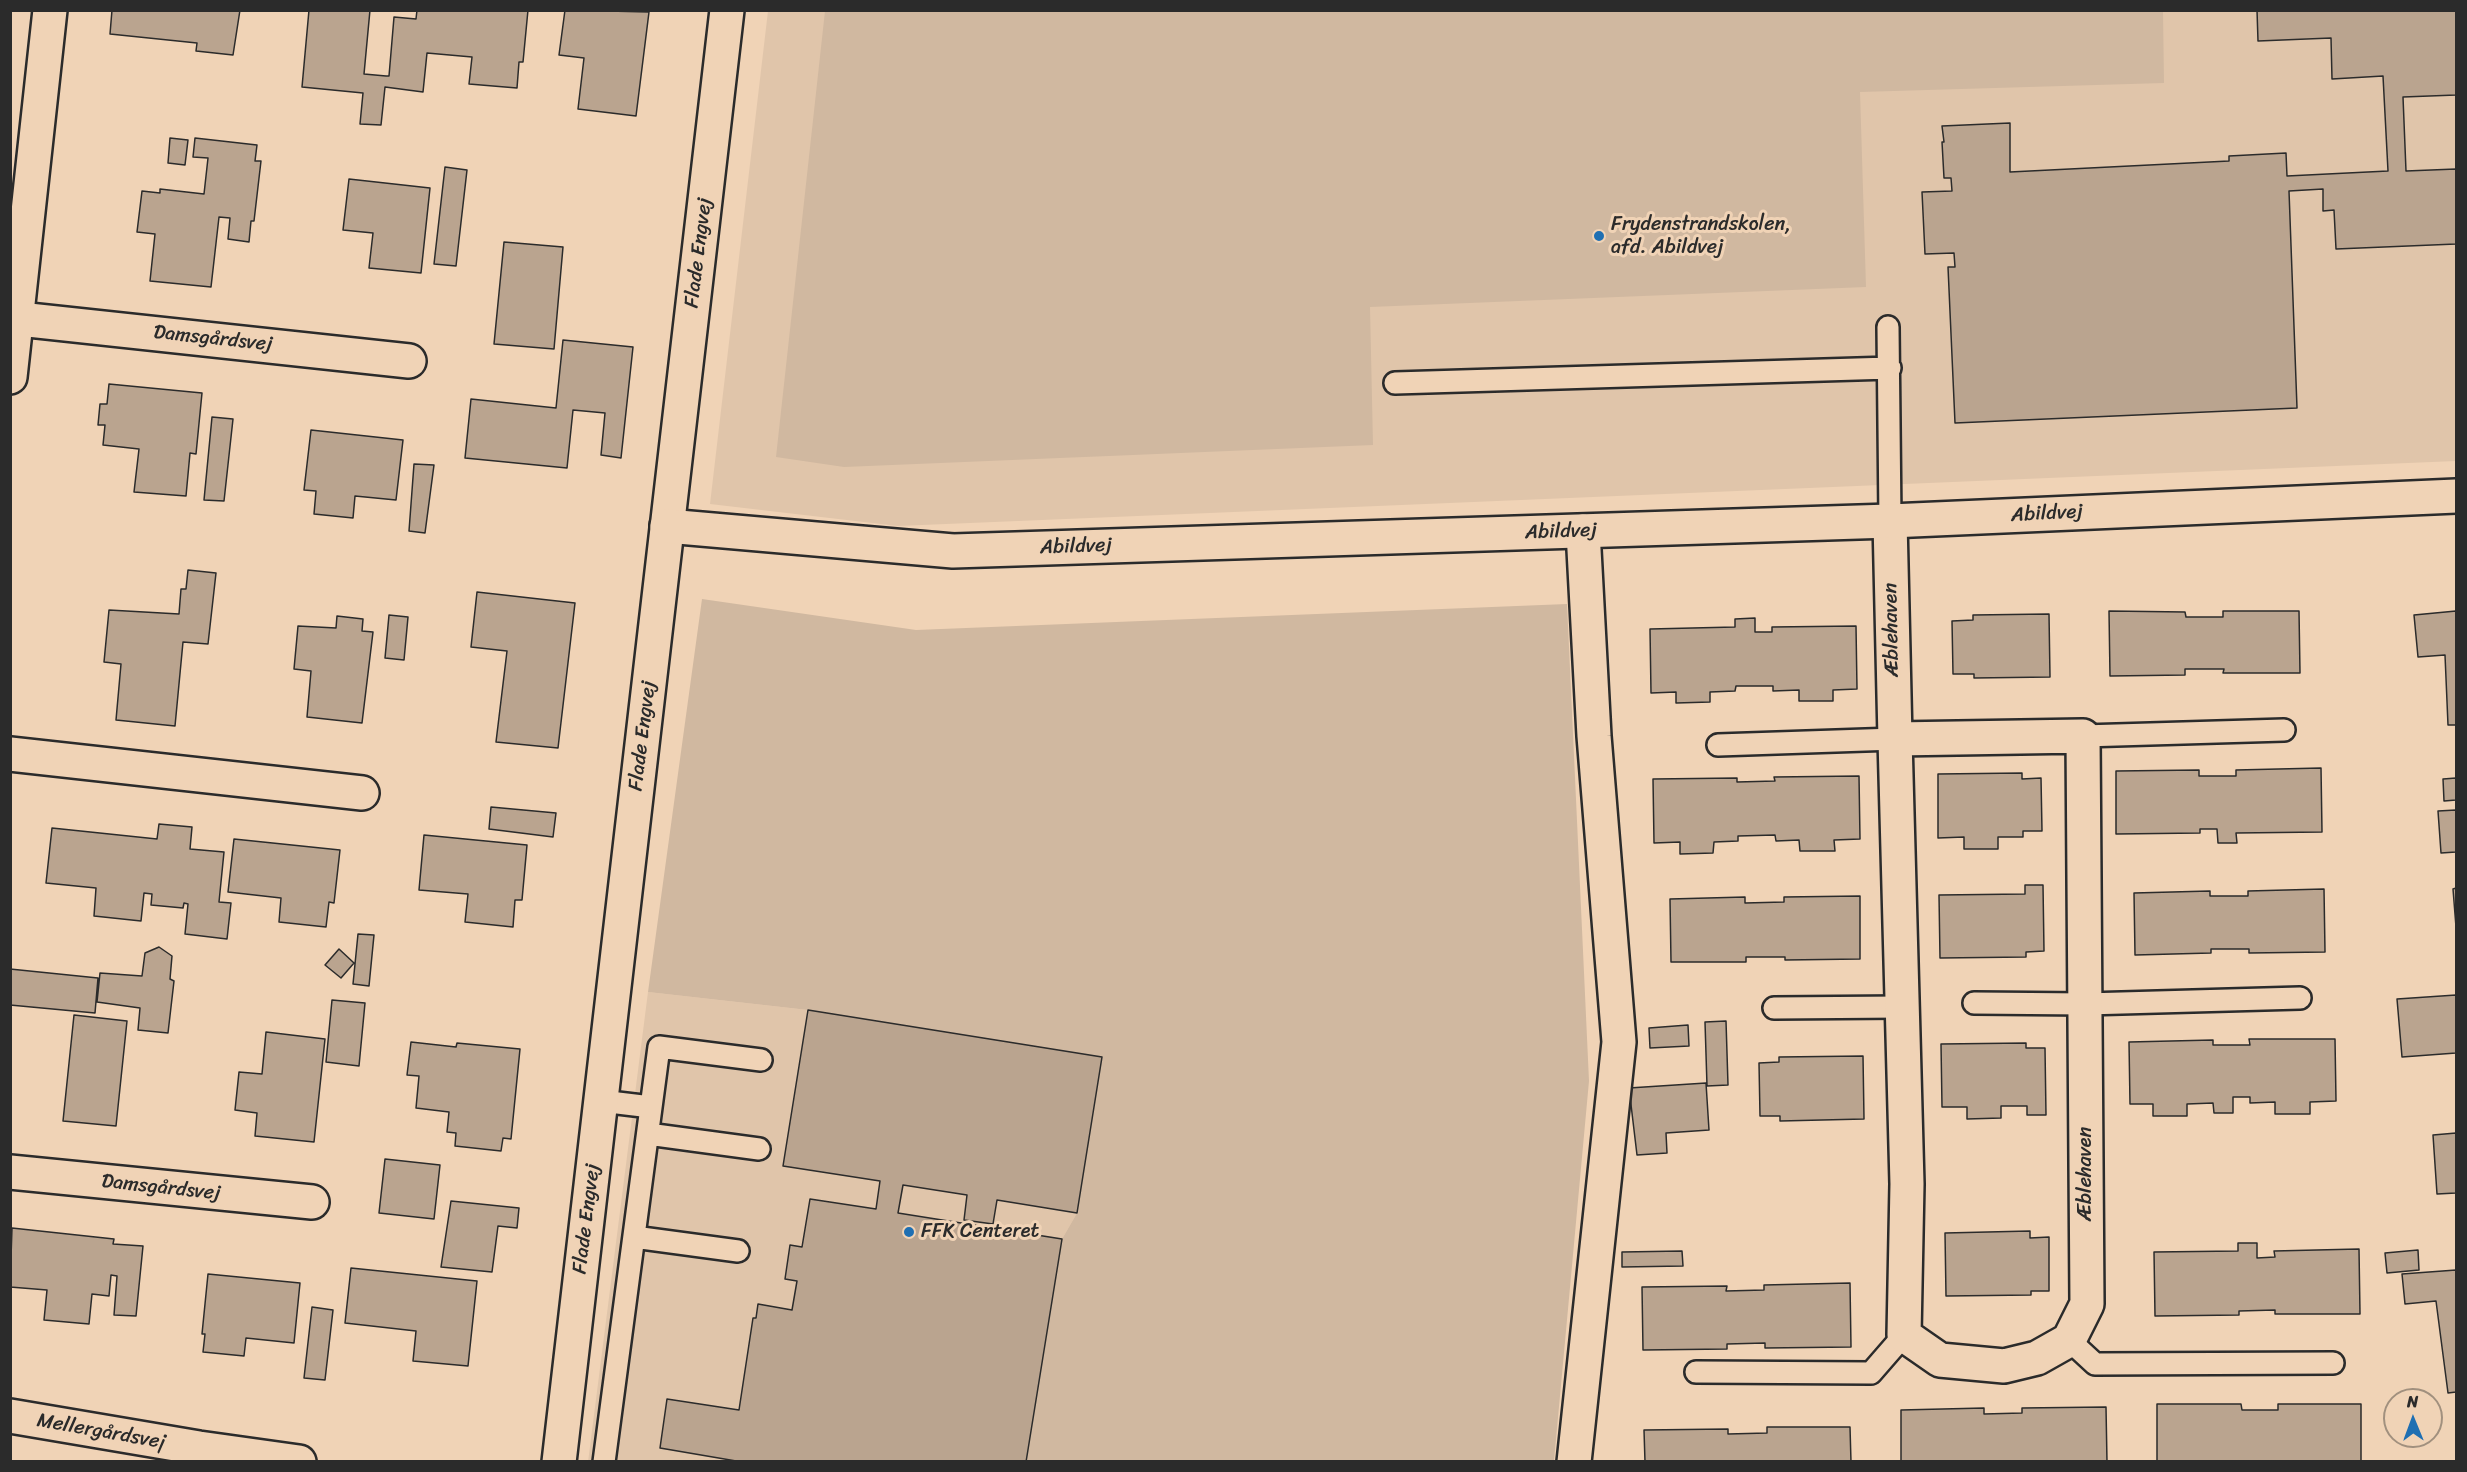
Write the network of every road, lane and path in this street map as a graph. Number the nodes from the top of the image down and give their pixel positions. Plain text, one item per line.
1 (50, 10) edge
2 (727, 10) edge
3 (14, 318) edge
4 (1888, 327) dead end
5 (409, 361) dead end
6 (1890, 368) junction
7 (10, 378) edge
8 (1395, 383) dead end
9 (2457, 496) edge
10 (1890, 521) junction
11 (667, 526) junction
12 (1583, 531) junction
13 (2284, 730) dead end
14 (2083, 736) junction
15 (1894, 738) junction
16 (1718, 745) dead end
17 (10, 754) edge
18 (362, 793) dead end
19 (2300, 998) dead end
20 (1974, 1003) dead end
21 (2086, 1004) junction
22 (1902, 1007) junction
23 (1774, 1008) dead end
24 (761, 1060) dead end
25 (601, 1101) junction
26 (651, 1107) junction
27 (648, 1134) junction
28 (759, 1149) dead end
29 (10, 1172) edge
30 (312, 1202) dead end
31 (634, 1237) junction
32 (738, 1251) dead end
33 (1904, 1335) junction
34 (2069, 1341) junction
35 (2332, 1363) dead end
36 (1696, 1372) dead end
37 (10, 1416) edge
38 (299, 1461) edge
39 (559, 1461) edge
40 (604, 1461) edge
41 (1574, 1461) edge

1 - 3 street
2 - 11 street, Flade Engvej
3 - 5 street, Damsgårdsvej
3 - 7 street
4 - 6 lane
6 - 8 lane
6 - 10 lane
9 - 10 street, Abildvej
10 - 12 street, Abildvej
10 - 15 street, Æblehaven
11 - 12 street, Abildvej
11 - 25 street, Flade Engvej
12 - 41 street
13 - 14 lane
14 - 15 street
14 - 21 street, Æblehaven
15 - 16 lane
15 - 22 street, Æblehaven
17 - 18 street
19 - 21 lane
20 - 21 lane
21 - 34 street, Æblehaven
22 - 23 lane
22 - 33 street, Æblehaven
24 - 26 lane
25 - 26 lane
25 - 39 street, Flade Engvej
26 - 27 lane
27 - 28 lane
27 - 31 lane
29 - 30 street, Damsgårdsvej
31 - 32 lane
31 - 40 lane
33 - 34 street
33 - 36 lane
34 - 35 lane
37 - 38 street, Mellergårdsvej

